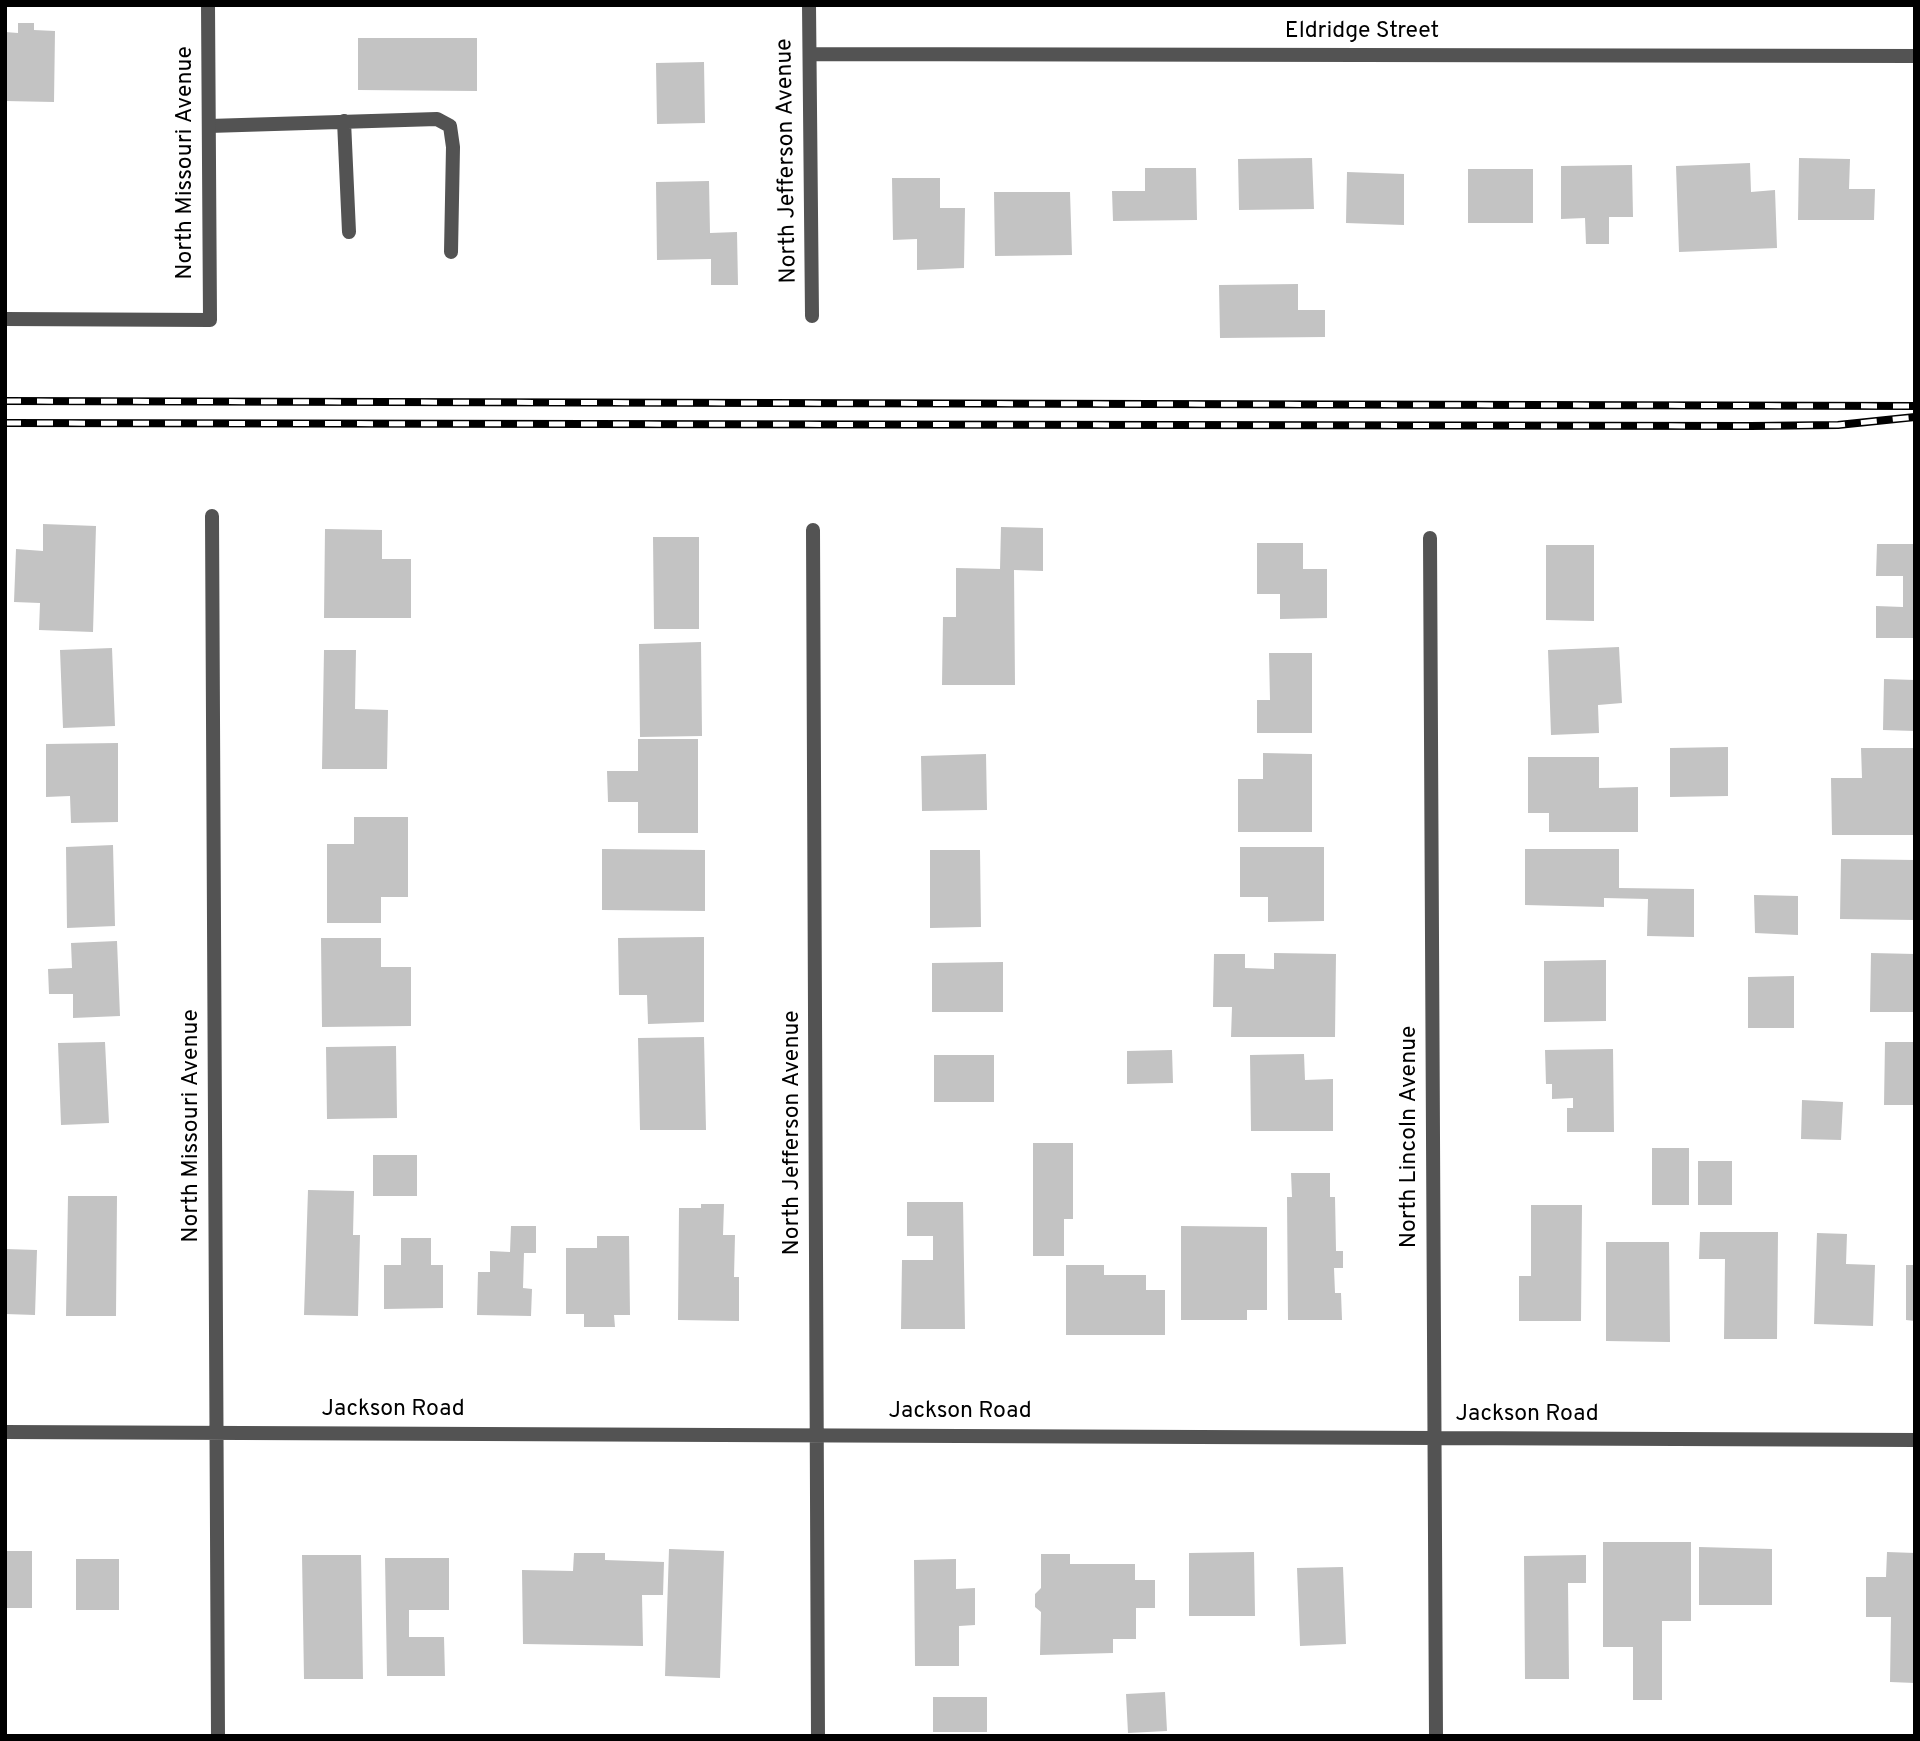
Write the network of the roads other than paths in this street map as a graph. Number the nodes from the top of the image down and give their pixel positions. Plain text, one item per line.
1 (208, 5) edge
2 (809, 5) edge
3 (810, 54) junction
4 (1915, 56) edge
5 (344, 121) junction
6 (209, 126) junction
7 (349, 232) dead end
8 (451, 251) dead end
9 (812, 316) dead end
10 (5, 319) edge
11 (212, 516) dead end
12 (813, 530) dead end
13 (1430, 538) dead end
14 (5, 1432) edge
15 (217, 1432) junction
16 (816, 1434) junction
17 (1434, 1437) junction
18 (1915, 1440) edge
19 (218, 1736) edge
20 (818, 1736) edge
21 (1436, 1736) edge

1 - 6 street, North Missouri Avenue
2 - 3 street, North Jefferson Avenue
3 - 4 street, Eldridge Street
3 - 9 street, North Jefferson Avenue
5 - 6 street
5 - 7 street
5 - 8 street
6 - 10 street, North Missouri Avenue
11 - 15 street, North Missouri Avenue
12 - 16 street, North Jefferson Avenue
13 - 17 street, North Lincoln Avenue
14 - 15 street, Jackson Road
15 - 16 street, Jackson Road
15 - 19 street, North Missouri Avenue
16 - 17 street, Jackson Road
16 - 20 street, North Jefferson Avenue
17 - 18 street, Jackson Road
17 - 21 street, North Lincoln Avenue

